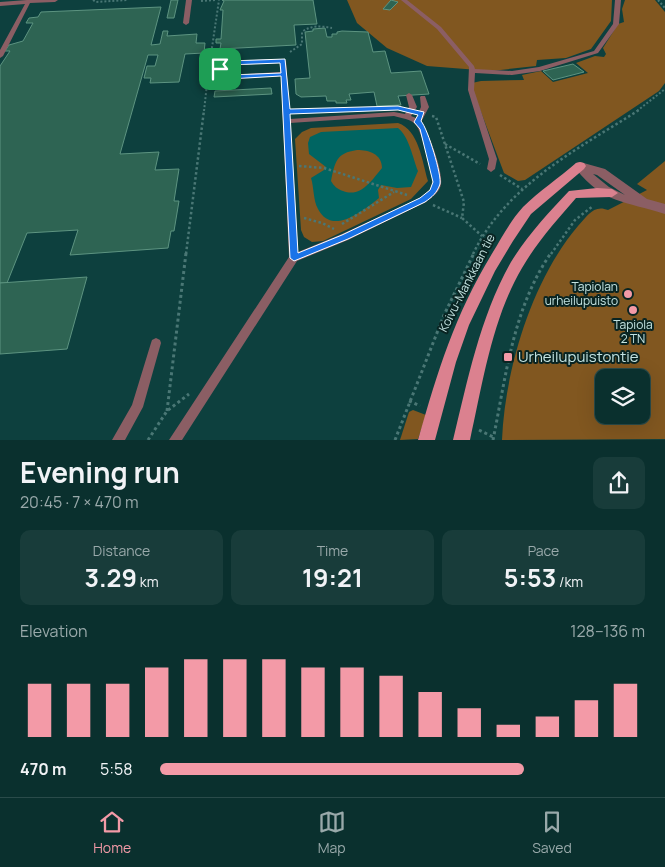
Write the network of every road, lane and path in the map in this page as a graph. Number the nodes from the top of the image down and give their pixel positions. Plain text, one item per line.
1 (55, 0) edge
2 (93, 0) edge
3 (128, 0) edge
4 (189, 0) edge
5 (217, 0) edge
6 (404, 0) edge
7 (618, 0) edge
8 (658, 0) edge
9 (29, 1) junction
10 (201, 1) edge
11 (0, 4) edge
12 (665, 8) edge
13 (186, 23) dead end
14 (332, 28) dead end
15 (290, 52) dead end
16 (0, 56) edge
17 (471, 71) junction
18 (284, 74) junction
19 (409, 95) dead end
20 (423, 97) dead end
21 (407, 117) junction
22 (420, 118) junction
23 (288, 121) junction
24 (298, 166) dead end
25 (580, 166) junction
26 (491, 169) dead end
27 (380, 188) dead end
28 (394, 192) dead end
29 (612, 193) junction
30 (642, 201) junction
31 (665, 209) edge
32 (302, 217) dead end
33 (334, 229) junction
34 (482, 236) dead end
35 (342, 238) junction
36 (294, 258) junction
37 (156, 343) dead end
38 (167, 411) dead end
39 (118, 440) edge
40 (175, 440) edge
41 (426, 440) edge
42 (461, 440) edge
43 (493, 440) edge

1 - 9 lane
2 - 3 path
4 - 13 lane
5 - 10 path
5 - 38 path
6 - 17 lane
7 - 17 lane
8 - 12 path
9 - 11 lane
9 - 16 lane
14 - 15 path
17 - 26 lane
18 - 18 lane
18 - 23 lane
19 - 21 lane
20 - 22 lane
21 - 22 lane
21 - 23 lane
22 - 34 path
22 - 35 lane
23 - 36 lane
24 - 27 path
25 - 29 street
25 - 30 street
25 - 41 main road, Koivu-Mankkaan tie
28 - 33 path
29 - 30 street
29 - 42 main road
29 - 43 path
30 - 31 street
32 - 33 path
33 - 35 path
35 - 36 lane
36 - 40 lane
37 - 39 lane

